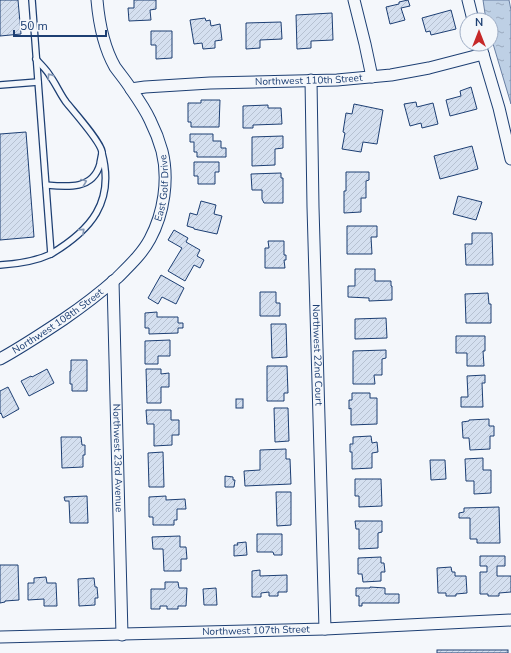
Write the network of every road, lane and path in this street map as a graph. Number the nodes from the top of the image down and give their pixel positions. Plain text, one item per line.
1 (32, 0) edge
2 (97, 0) edge
3 (354, 0) edge
4 (468, 0) edge
5 (471, 12) edge
6 (473, 52) edge
7 (483, 52) edge
8 (36, 59) junction
9 (372, 77) junction
10 (311, 80) junction
11 (38, 82) junction
12 (0, 86) edge
13 (131, 89) junction
14 (102, 152) junction
15 (511, 159) edge
16 (46, 185) junction
17 (51, 254) junction
18 (0, 265) edge
19 (113, 280) junction
20 (0, 359) edge
21 (511, 620) edge
22 (324, 629) junction
23 (122, 635) junction
24 (0, 637) edge

1 - 8 lane
2 - 13 street, East Golf Drive
3 - 9 street
4 - 5 street
6 - 9 street, Northwest 110th Street
7 - 15 street
8 - 11 lane
14 -> 8 lane
9 - 10 street, Northwest 110th Street
10 - 13 street, Northwest 110th Street
10 - 22 street, Northwest 22nd Court
11 - 12 lane
11 - 16 lane
13 - 19 street, East Golf Drive
16 -> 14 lane
17 -> 14 lane
16 - 17 lane
17 - 18 lane
19 - 20 street, Northwest 108th Street
19 - 23 street, Northwest 23rd Avenue
21 - 22 street, Northwest 107th Street
22 - 23 street, Northwest 107th Street
23 - 24 street, Northwest 107th Street

